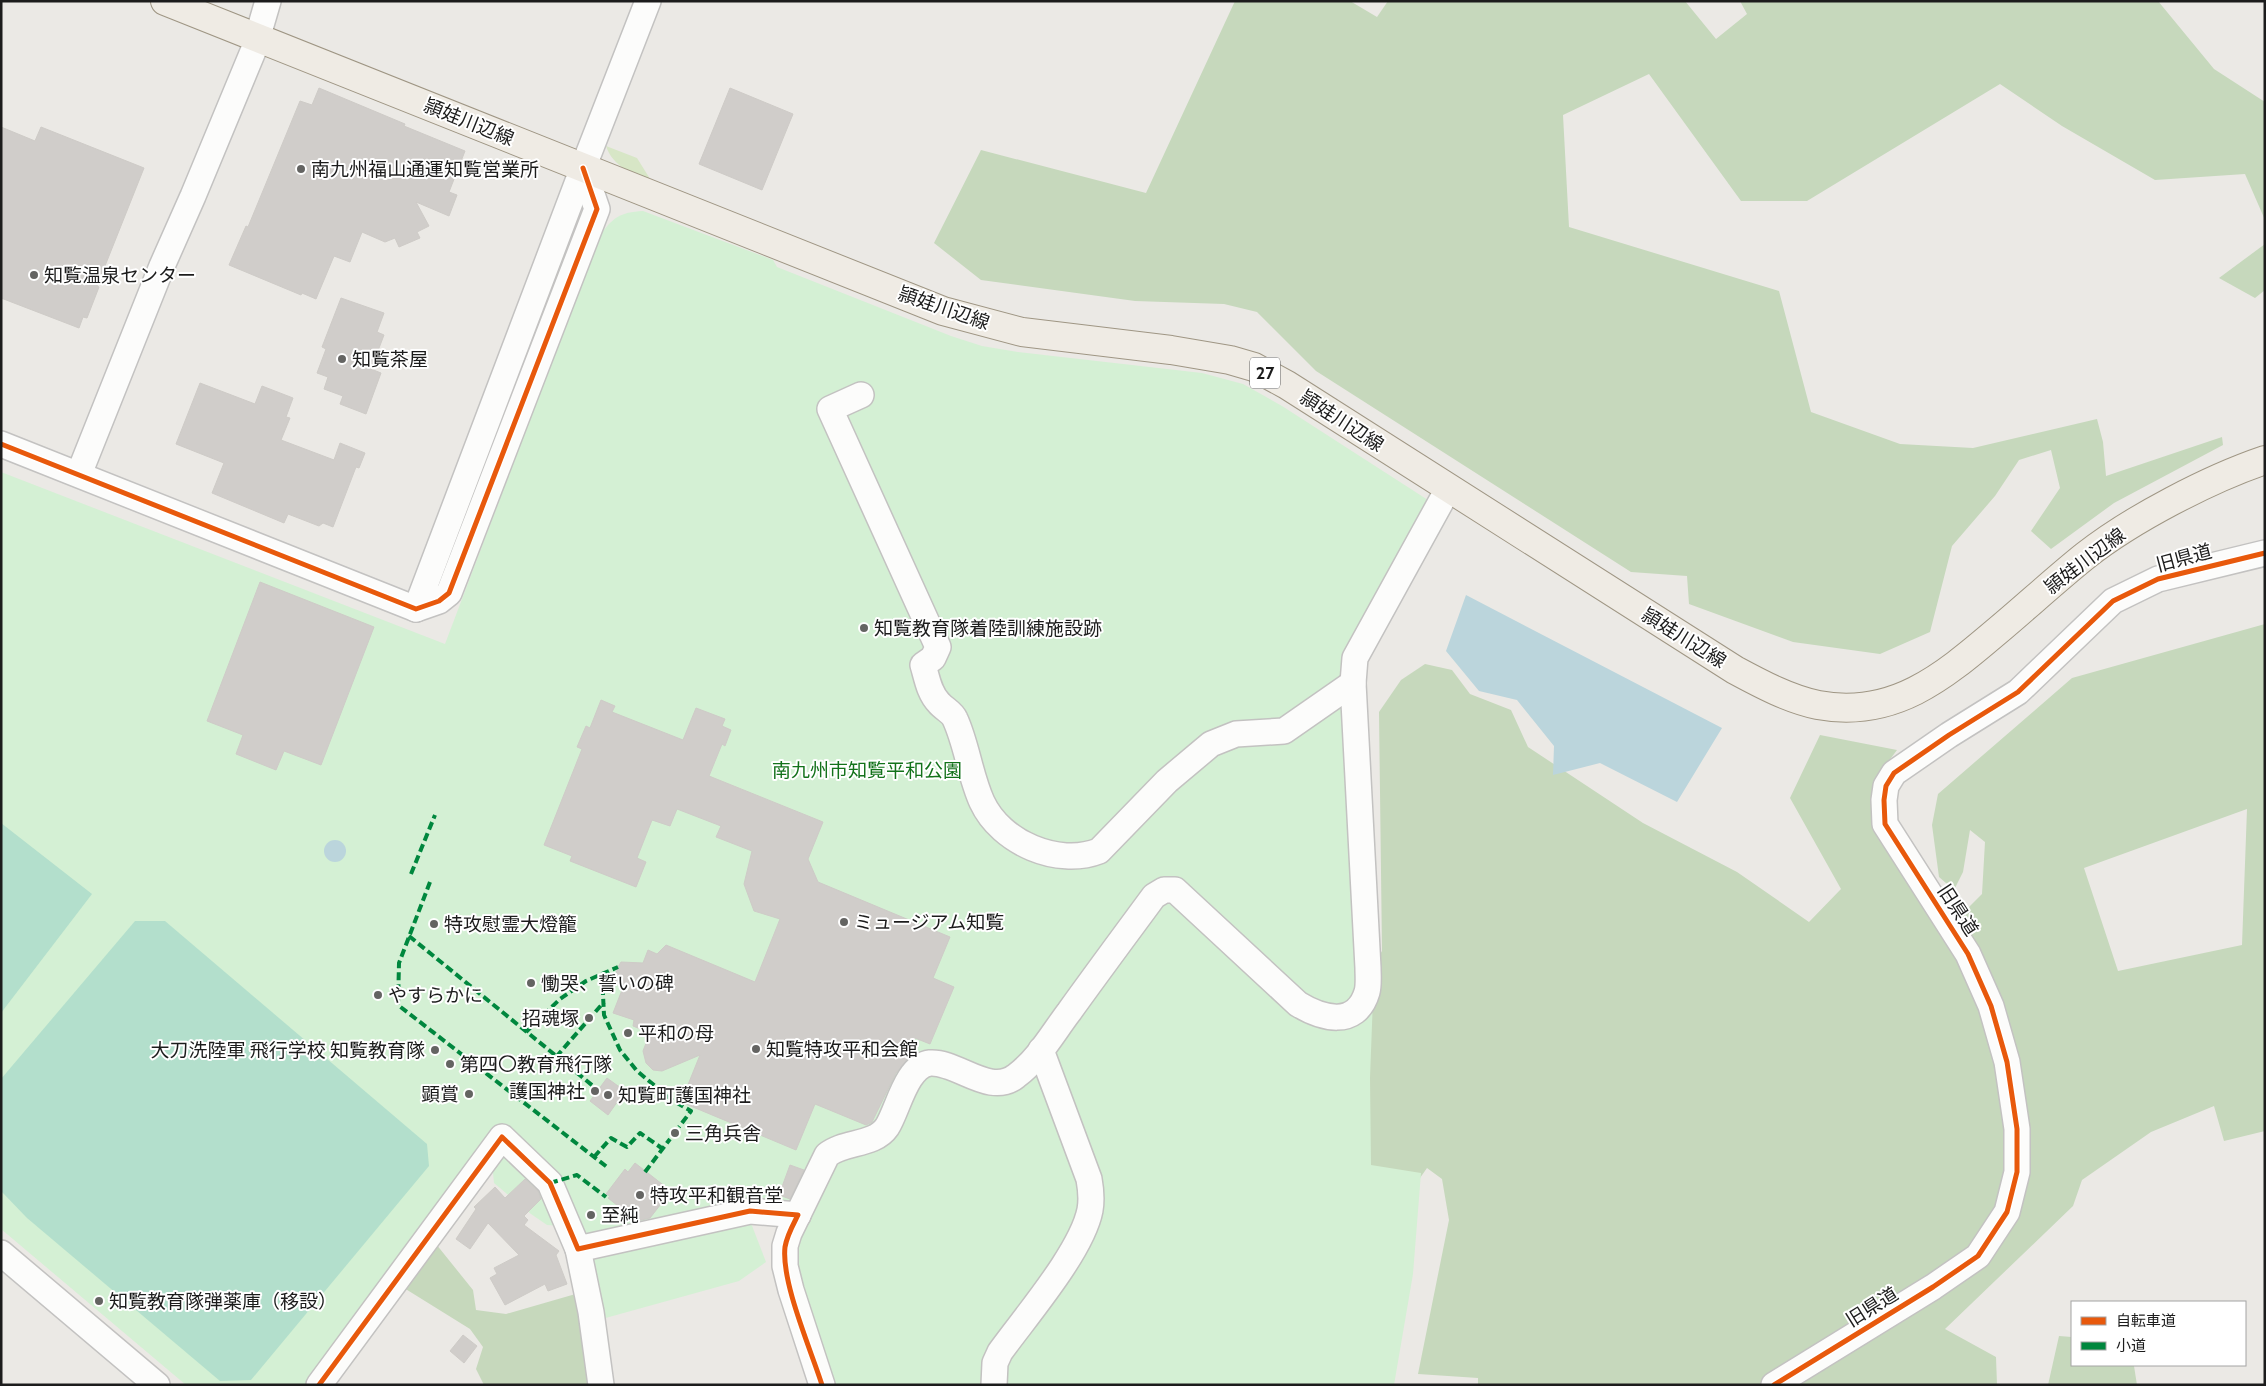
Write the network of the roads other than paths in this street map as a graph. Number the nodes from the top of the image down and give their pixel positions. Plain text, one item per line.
1 (165, 1) edge
2 (268, 1) edge
3 (648, 1) edge
4 (257, 37) junction
5 (582, 168) junction
6 (861, 395) dead end
7 (1, 444) edge
8 (2265, 460) edge
9 (78, 474) junction
10 (1448, 489) junction
11 (2265, 553) edge
12 (1353, 683) junction
13 (1041, 1050) junction
14 (798, 1214) junction
15 (578, 1249) junction
16 (5, 1264) edge
17 (157, 1385) edge
18 (319, 1385) edge
19 (601, 1385) edge
20 (822, 1385) edge
21 (994, 1385) edge
22 (1774, 1385) edge

1 - 4 main road, 頴娃川辺線 / 27
2 - 4 street
3 - 5 street
4 - 5 main road, 頴娃川辺線 / 27
4 - 9 street
5 - 9 street
5 - 10 main road, 頴娃川辺線 / 27
6 - 12 street
7 - 9 street
8 - 10 main road, 頴娃川辺線 / 27
10 - 12 street
11 - 22 street, 旧県道
12 - 13 street
13 - 14 street
13 - 21 street
14 - 15 street
14 - 20 street
15 - 18 street
15 - 19 street
16 - 17 street

